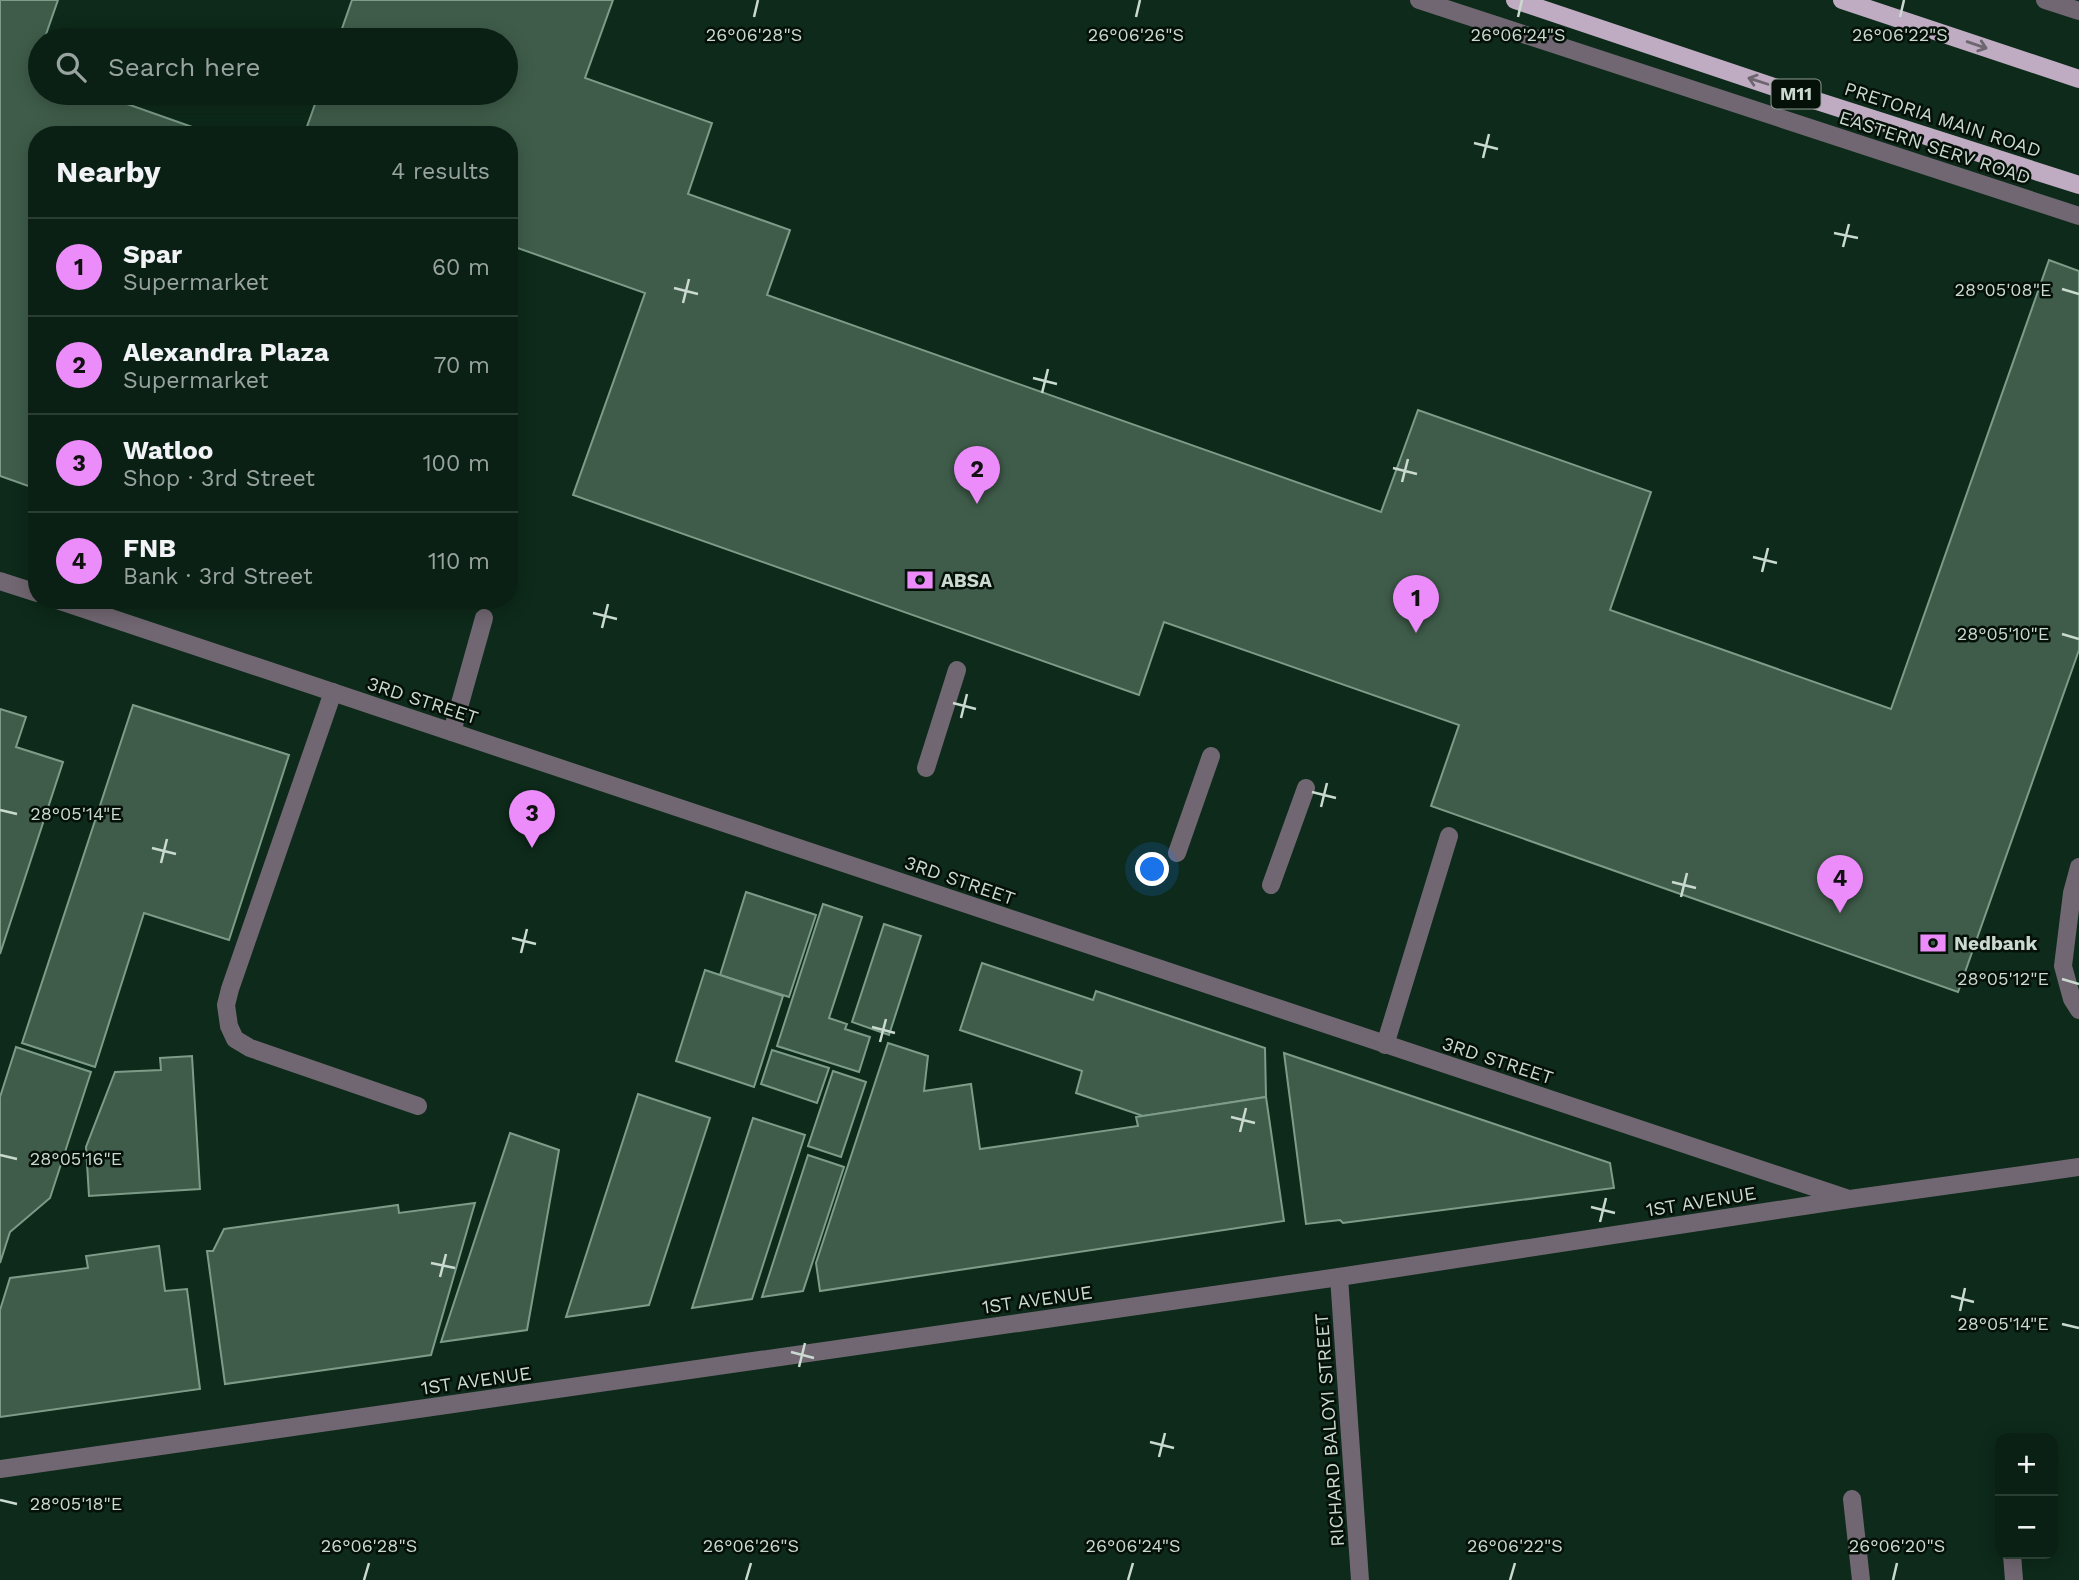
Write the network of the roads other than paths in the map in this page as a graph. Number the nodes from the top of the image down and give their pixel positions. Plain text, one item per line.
1 (1419, 0) edge
2 (1514, 0) edge
3 (1842, 0) edge
4 (2045, 0) edge
5 (2079, 11) edge
6 (2079, 79) edge
7 (2079, 185) edge
8 (2079, 216) edge
9 (0, 581) edge
10 (28, 590) edge
11 (84, 609) edge
12 (484, 618) dead end
13 (957, 670) dead end
14 (333, 692) junction
15 (452, 732) junction
16 (1211, 756) dead end
17 (926, 768) dead end
18 (1306, 788) dead end
19 (1449, 836) dead end
20 (1177, 853) dead end
21 (2079, 867) edge
22 (1271, 885) dead end
23 (2079, 1010) edge
24 (1385, 1045) junction
25 (418, 1106) dead end
26 (2079, 1167) edge
27 (1850, 1199) junction
28 (1339, 1277) junction
29 (0, 1469) edge
30 (1852, 1499) dead end
31 (2012, 1559) edge
32 (1360, 1580) edge
33 (1861, 1580) edge
34 (2014, 1580) edge

1 - 8 street, EASTERN SERV ROAD
7 -> 2 main road, PRETORIA MAIN ROAD / M11
3 -> 6 main road
4 - 5 street
9 - 10 street
11 - 14 street, 3RD STREET
12 - 15 street
13 - 17 street
14 - 15 street, 3RD STREET
14 - 25 street
15 - 24 street, 3RD STREET
16 - 20 street
18 - 22 street
19 - 24 street
21 - 23 street
24 - 27 street, 3RD STREET
26 - 27 street, 1ST AVENUE
27 - 28 street, 1ST AVENUE
28 - 29 street, 1ST AVENUE
28 - 32 street, RICHARD BALOYI STREET
30 - 33 street
31 - 34 street

